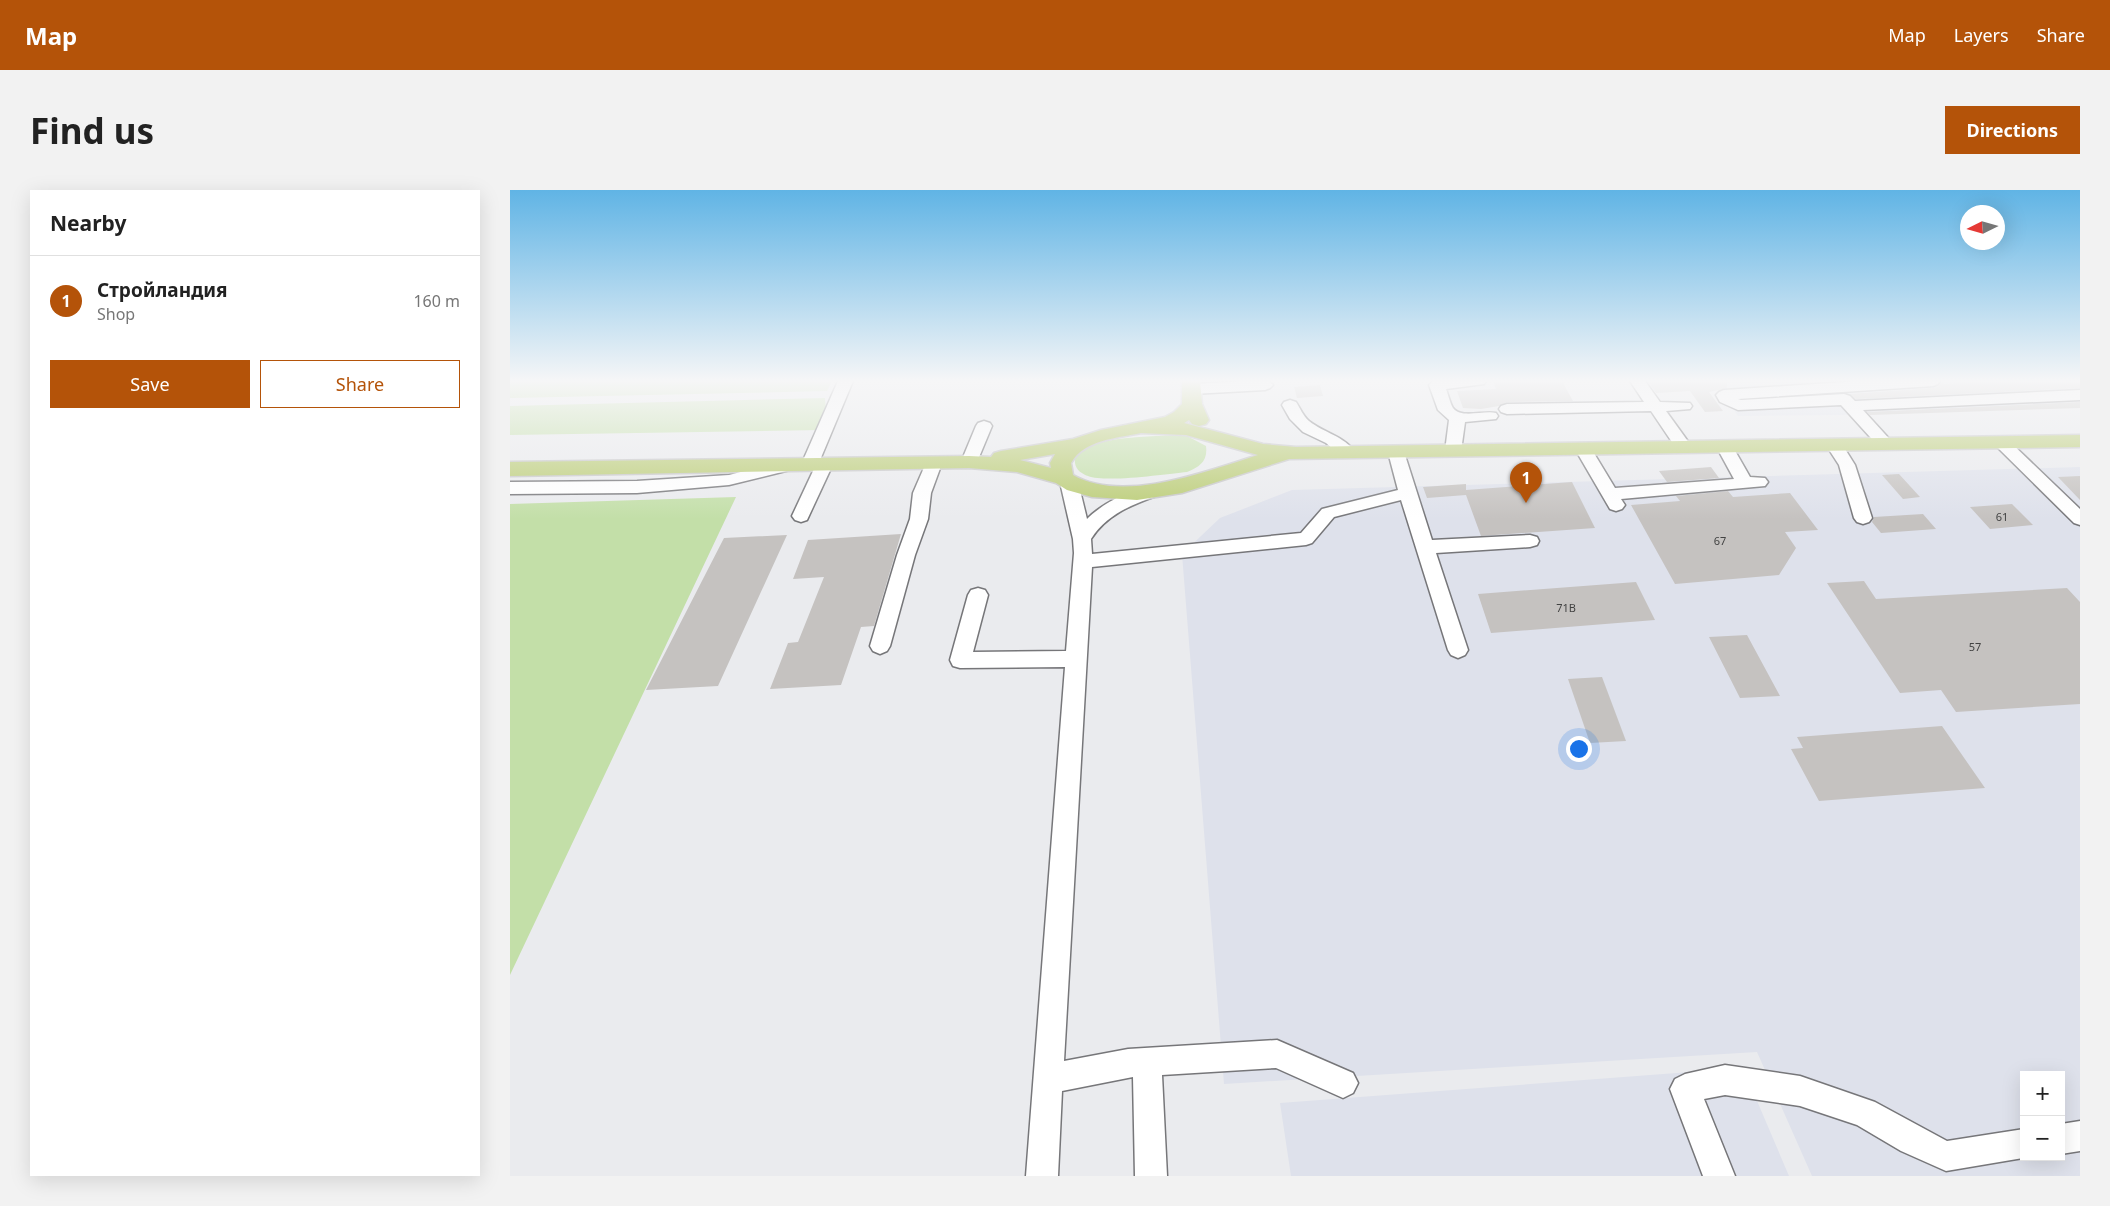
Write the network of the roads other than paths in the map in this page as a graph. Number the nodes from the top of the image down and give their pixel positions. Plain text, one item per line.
1 (825, 427) edge
2 (984, 427) edge
3 (1148, 427) edge
4 (1207, 427) edge
5 (1306, 427) edge
6 (1457, 427) edge
7 (1670, 427) edge
8 (1870, 427) edge
9 (1143, 428) junction
10 (1211, 435) junction
11 (2002, 442) junction
12 (2080, 442) edge
13 (1079, 444) junction
14 (1886, 444) junction
15 (1834, 445) junction
16 (1724, 446) junction
17 (1684, 447) junction
18 (1583, 449) junction
19 (1453, 451) junction
20 (1347, 452) junction
21 (1396, 452) junction
22 (1296, 453) junction
23 (934, 462) junction
24 (968, 462) junction
25 (807, 465) junction
26 (510, 469) edge
27 (1066, 480) junction
28 (1197, 480) junction
29 (510, 488) edge
30 (1150, 492) junction
31 (1408, 493) junction
32 (801, 516) dead end
33 (1863, 518) dead end
34 (2080, 519) edge
35 (1530, 540) dead end
36 (1425, 547) junction
37 (1082, 550) junction
38 (978, 595) dead end
39 (880, 646) dead end
40 (1458, 650) dead end
41 (1076, 658) junction
42 (1147, 1062) junction
43 (1049, 1079) junction
44 (1343, 1083) dead end
45 (2080, 1136) edge
46 (2065, 1138) edge
47 (2020, 1145) edge
48 (1042, 1176) edge
49 (1151, 1176) edge
50 (1719, 1176) edge

1 - 25 street
2 - 24 street
3 - 9 main road
4 - 10 main road
5 - 20 street
6 - 19 street
7 - 17 street
8 - 14 street
9 - 10 main road
9 - 13 main road
10 - 22 main road
10 - 28 main road
11 - 12 main road
11 - 14 main road
11 - 34 street
13 - 24 main road
13 - 27 main road
14 - 15 main road
15 - 16 main road
15 - 33 street
16 - 17 main road
16 - 18 street
17 - 18 main road
18 - 19 main road
19 - 21 main road
20 - 21 main road
20 - 22 main road
21 - 31 street
22 - 28 main road
23 - 24 main road
23 - 25 main road
23 - 39 street
24 - 27 main road
25 - 26 main road
25 - 29 street
25 - 32 street
27 - 30 main road
27 - 37 street
28 - 30 main road
30 - 37 street
31 - 36 street
31 - 37 street
35 - 36 street
36 - 40 street
37 - 41 street
38 - 41 street
41 - 43 street
42 - 43 street
42 - 44 street
42 - 49 street
43 - 48 street
45 - 46 street
47 - 50 street

